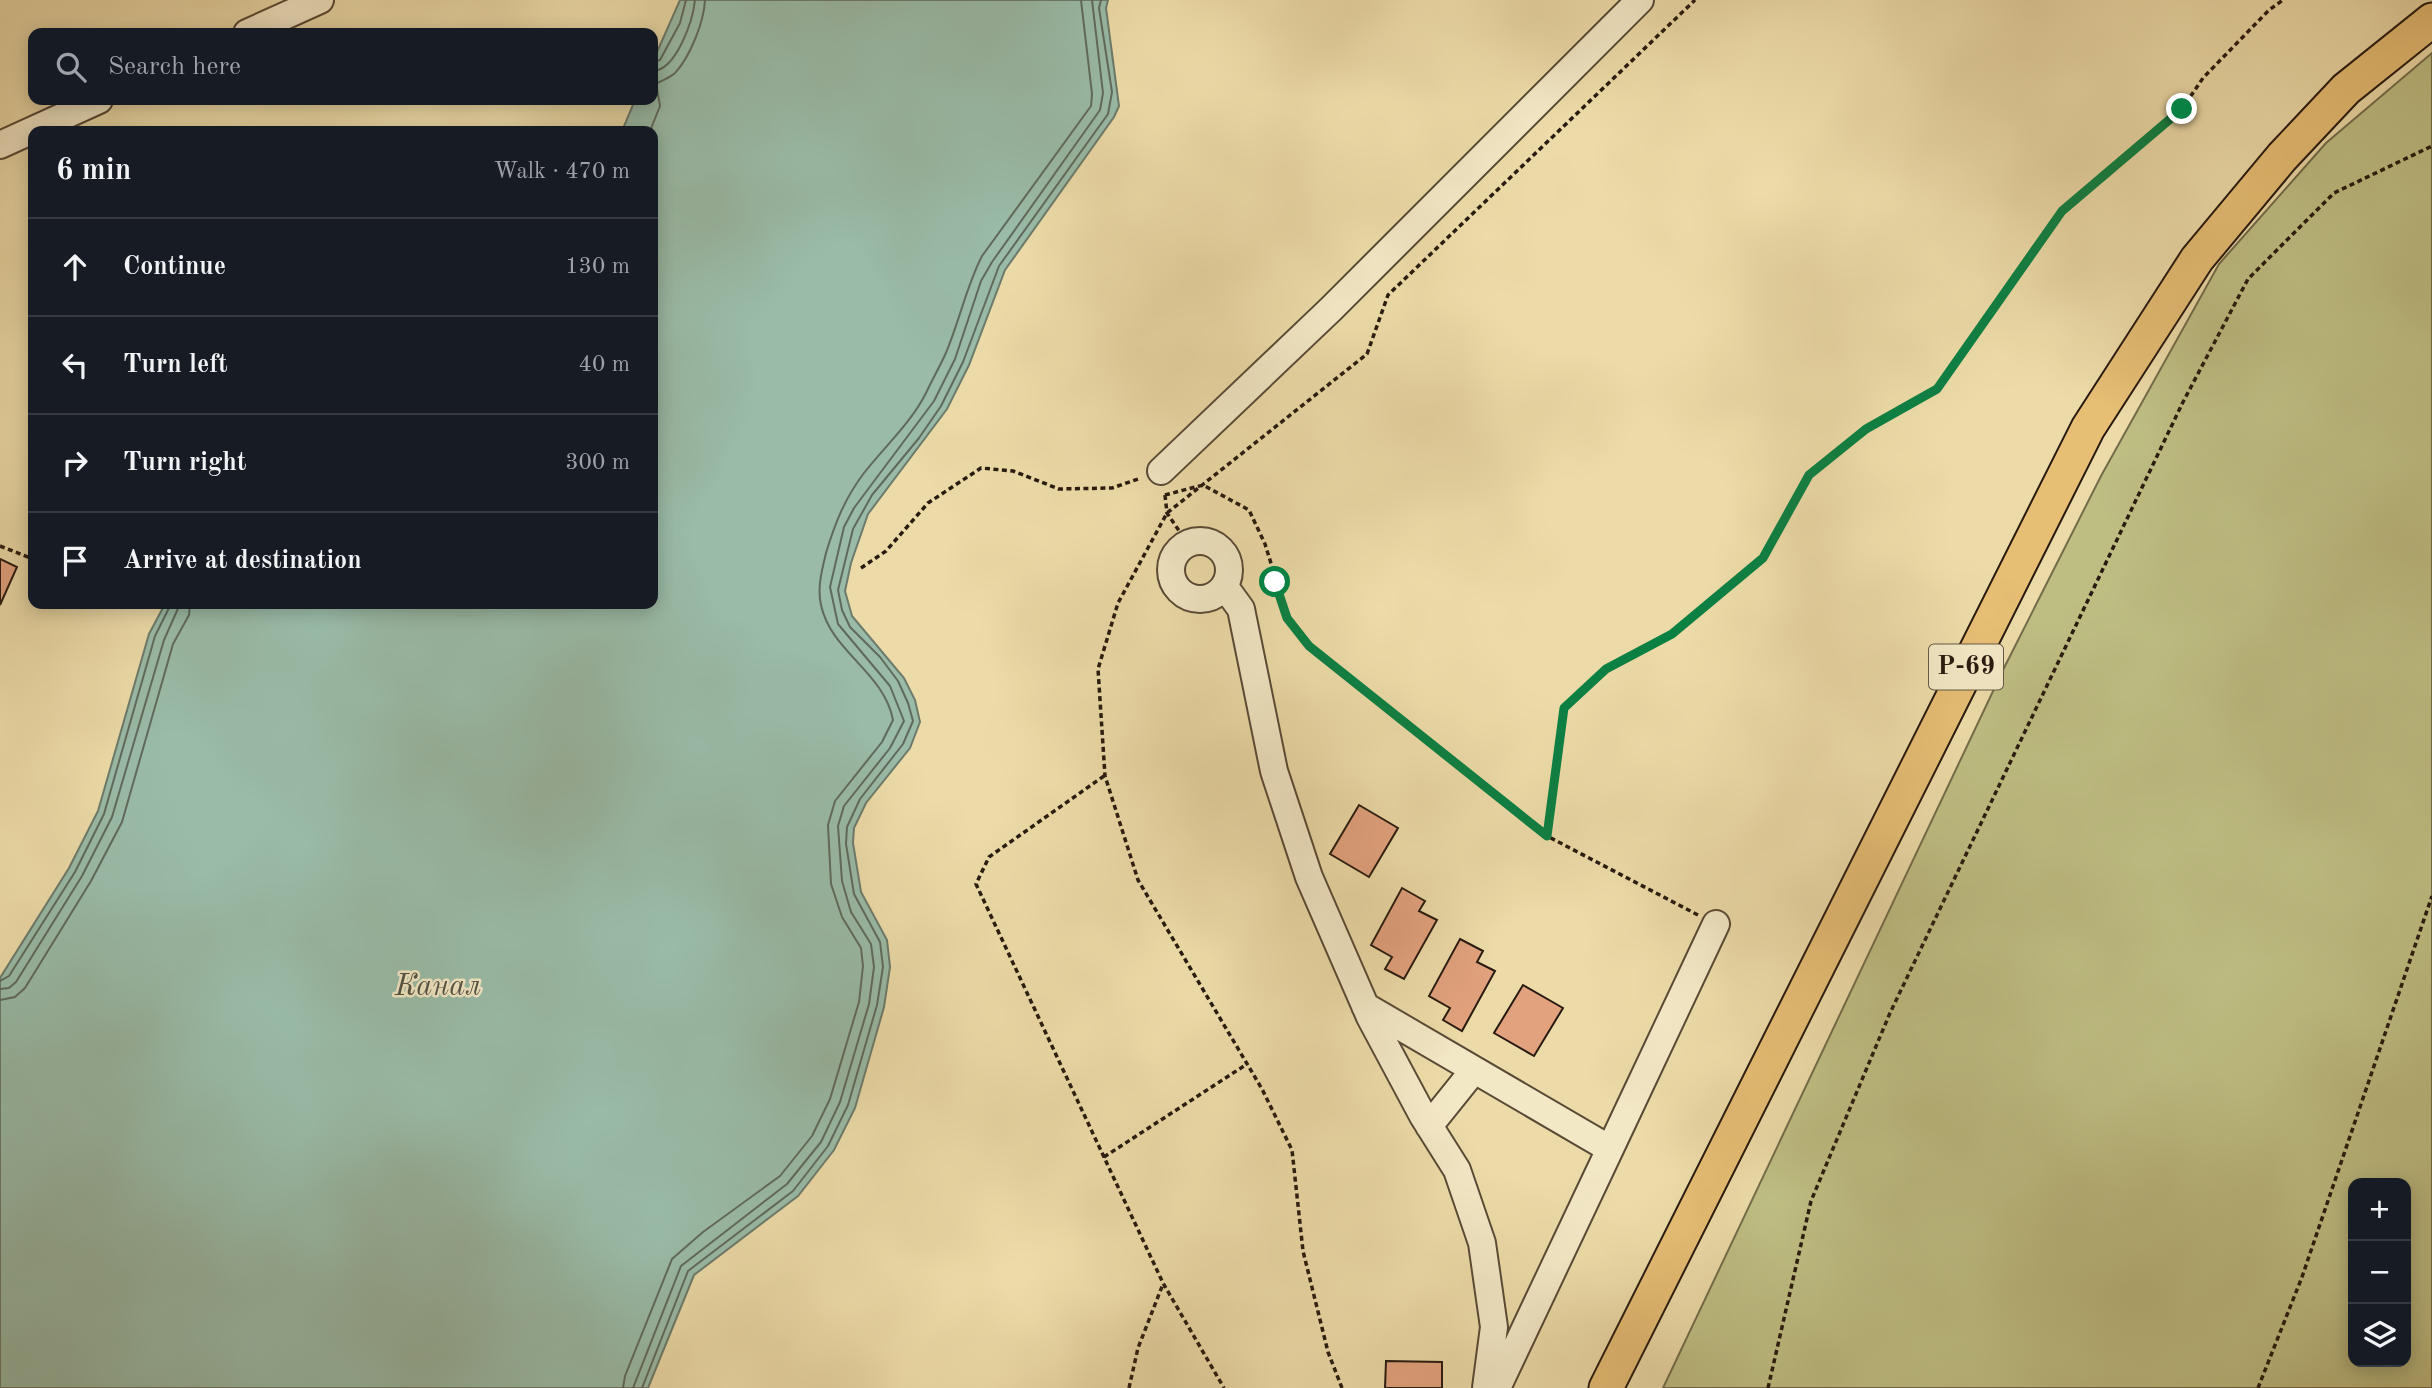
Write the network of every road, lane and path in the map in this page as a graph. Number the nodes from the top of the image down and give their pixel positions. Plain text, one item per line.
1 (320, 0) edge
2 (1640, 0) edge
3 (1695, 0) edge
4 (2283, 0) edge
5 (2432, 20) edge
6 (258, 28) edge
7 (88, 105) edge
8 (42, 126) edge
9 (28, 132) edge
10 (0, 145) edge
11 (2432, 146) edge
12 (1163, 483) junction
13 (1203, 485) junction
14 (1167, 513) junction
15 (1188, 544) junction
16 (0, 546) edge
17 (28, 557) edge
18 (860, 568) dead end
19 (1224, 587) junction
20 (1105, 776) junction
21 (1547, 836) junction
22 (2432, 896) edge
23 (1716, 925) joint
24 (1365, 1006) junction
25 (1247, 1063) junction
26 (1474, 1070) junction
27 (1429, 1126) junction
28 (1609, 1149) junction
29 (1104, 1157) junction
30 (1163, 1283) junction
31 (1129, 1388) edge
32 (1224, 1388) edge
33 (1342, 1388) edge
34 (1486, 1388) edge
35 (1497, 1388) edge
36 (1606, 1388) edge
37 (1768, 1388) edge
38 (2258, 1388) edge

1 - 6 street
2 - 12 street
3 - 13 path
4 - 21 path
5 - 36 main road, Р-69
7 - 8 street
9 - 10 street
11 - 37 path
12 - 13 path
12 - 14 path
12 - 18 path
13 - 14 path
13 - 21 path
14 - 15 path
14 - 20 path
15 - 19 street
15 - 19 street
16 - 17 path
19 - 24 street
20 - 25 path
20 - 29 path
21 - 23 path
22 - 38 path
23 - 28 street
24 - 26 street
24 - 27 street
25 - 29 path
25 - 33 path
26 - 27 street
26 - 28 street
27 - 34 street
28 - 35 street
29 - 30 path
30 - 31 path
30 - 32 path

